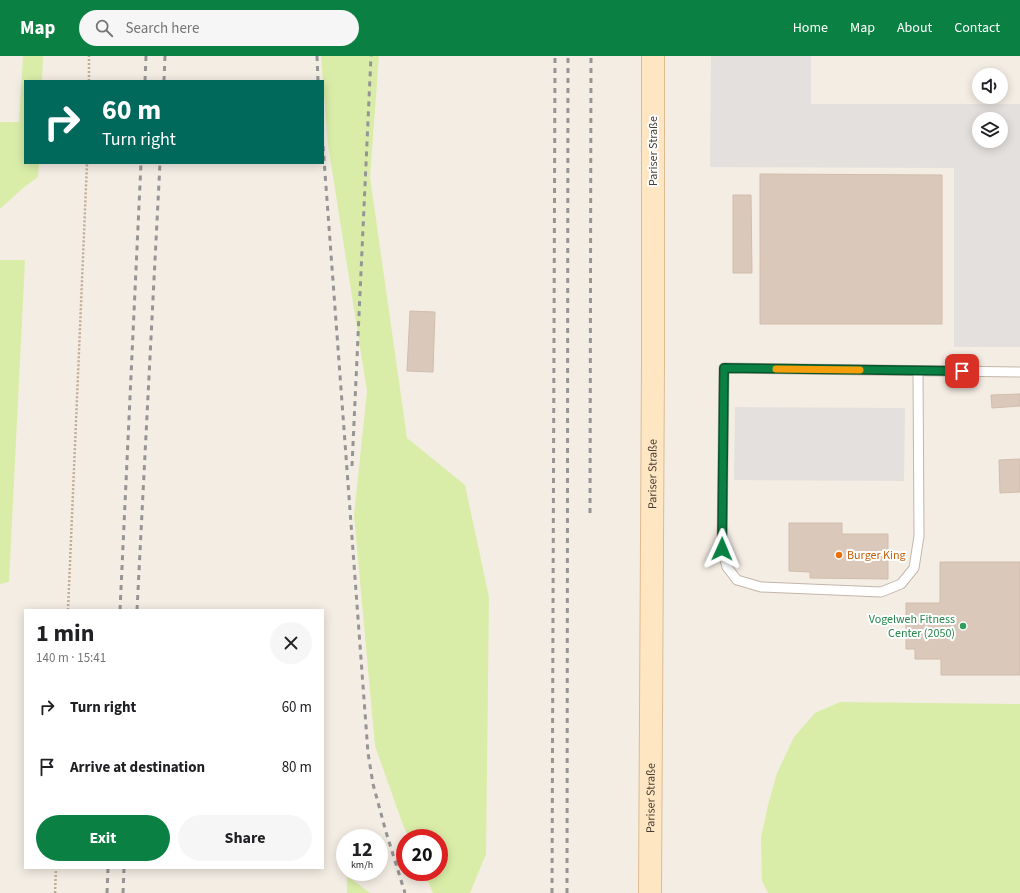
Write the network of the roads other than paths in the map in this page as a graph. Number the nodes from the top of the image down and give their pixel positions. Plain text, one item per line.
1 (653, 56) edge
2 (918, 371) junction
3 (1020, 372) edge
4 (650, 893) edge

1 - 4 main road, Pariser Straße
2 - 2 lane
2 - 3 lane

